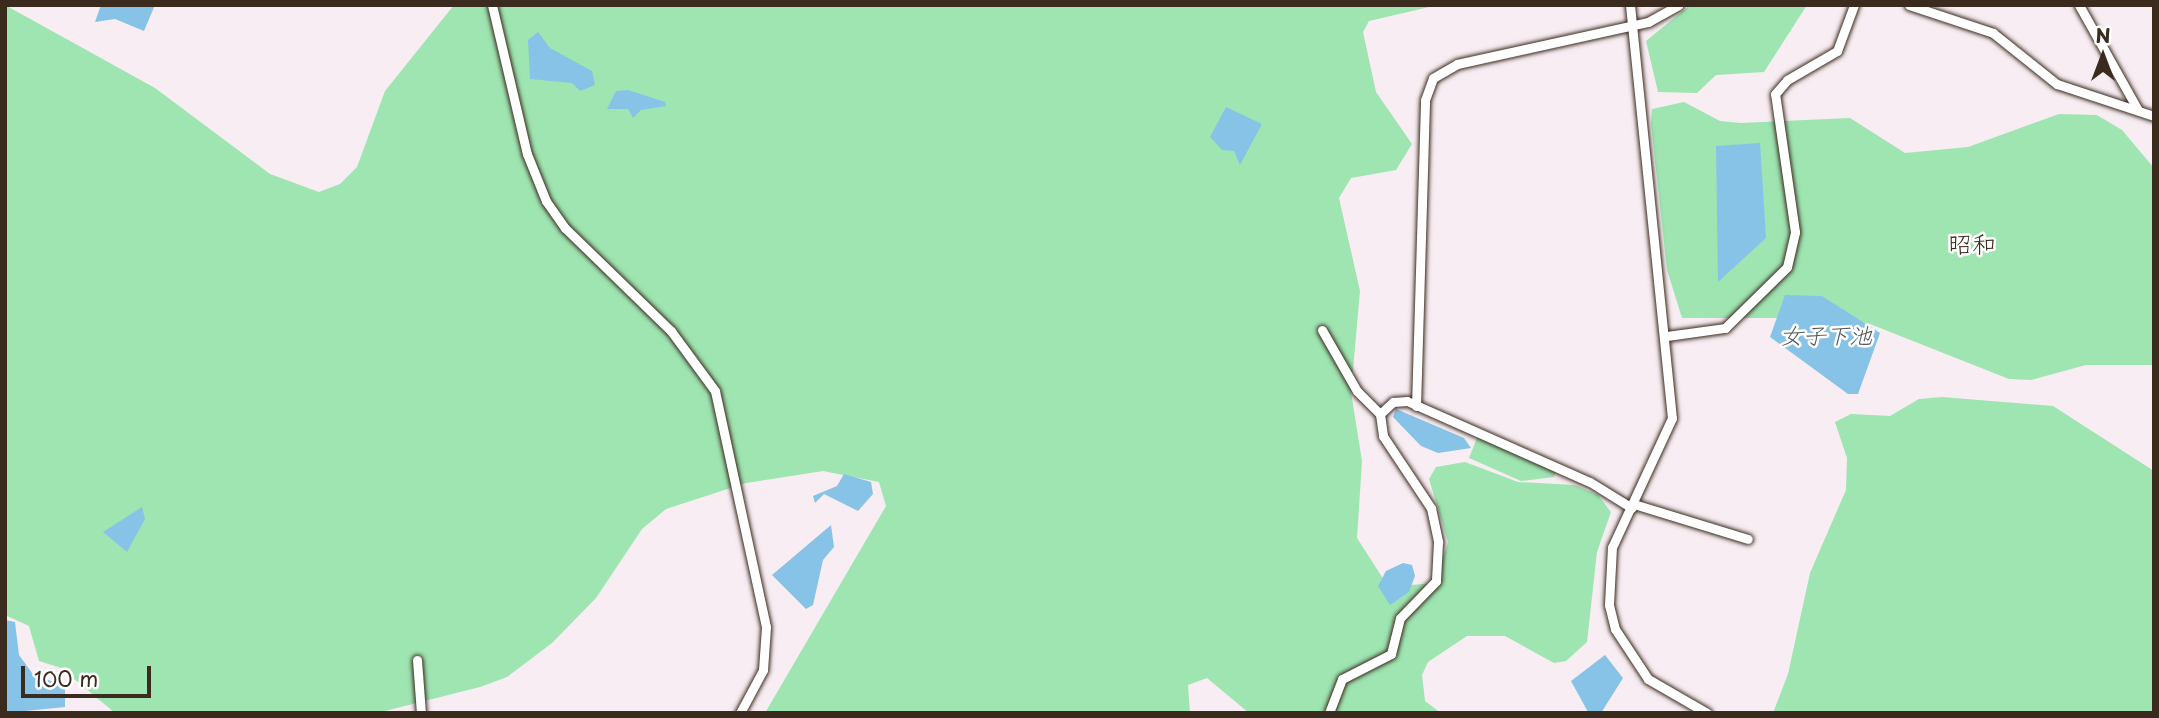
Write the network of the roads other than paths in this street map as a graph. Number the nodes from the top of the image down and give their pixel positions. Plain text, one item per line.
1 (492, 5) edge
2 (1630, 5) edge
3 (1679, 5) edge
4 (1854, 5) edge
5 (1909, 5) edge
6 (2079, 5) edge
7 (1632, 26) junction
8 (2138, 110) junction
9 (2154, 116) edge
10 (1322, 330) dead end
11 (1667, 336) junction
12 (1416, 406) junction
13 (1380, 414) junction
14 (1633, 506) junction
15 (1748, 539) dead end
16 (417, 660) dead end
17 (421, 713) edge
18 (740, 713) edge
19 (1329, 713) edge
20 (1707, 713) edge

1 - 18 street
2 - 7 street
3 - 7 street
4 - 11 street
5 - 8 street
6 - 8 street
7 - 11 street
7 - 12 street
8 - 9 street
10 - 13 street
11 - 14 street
12 - 13 street
12 - 14 street
13 - 19 street
14 - 15 street
14 - 20 street
16 - 17 street

